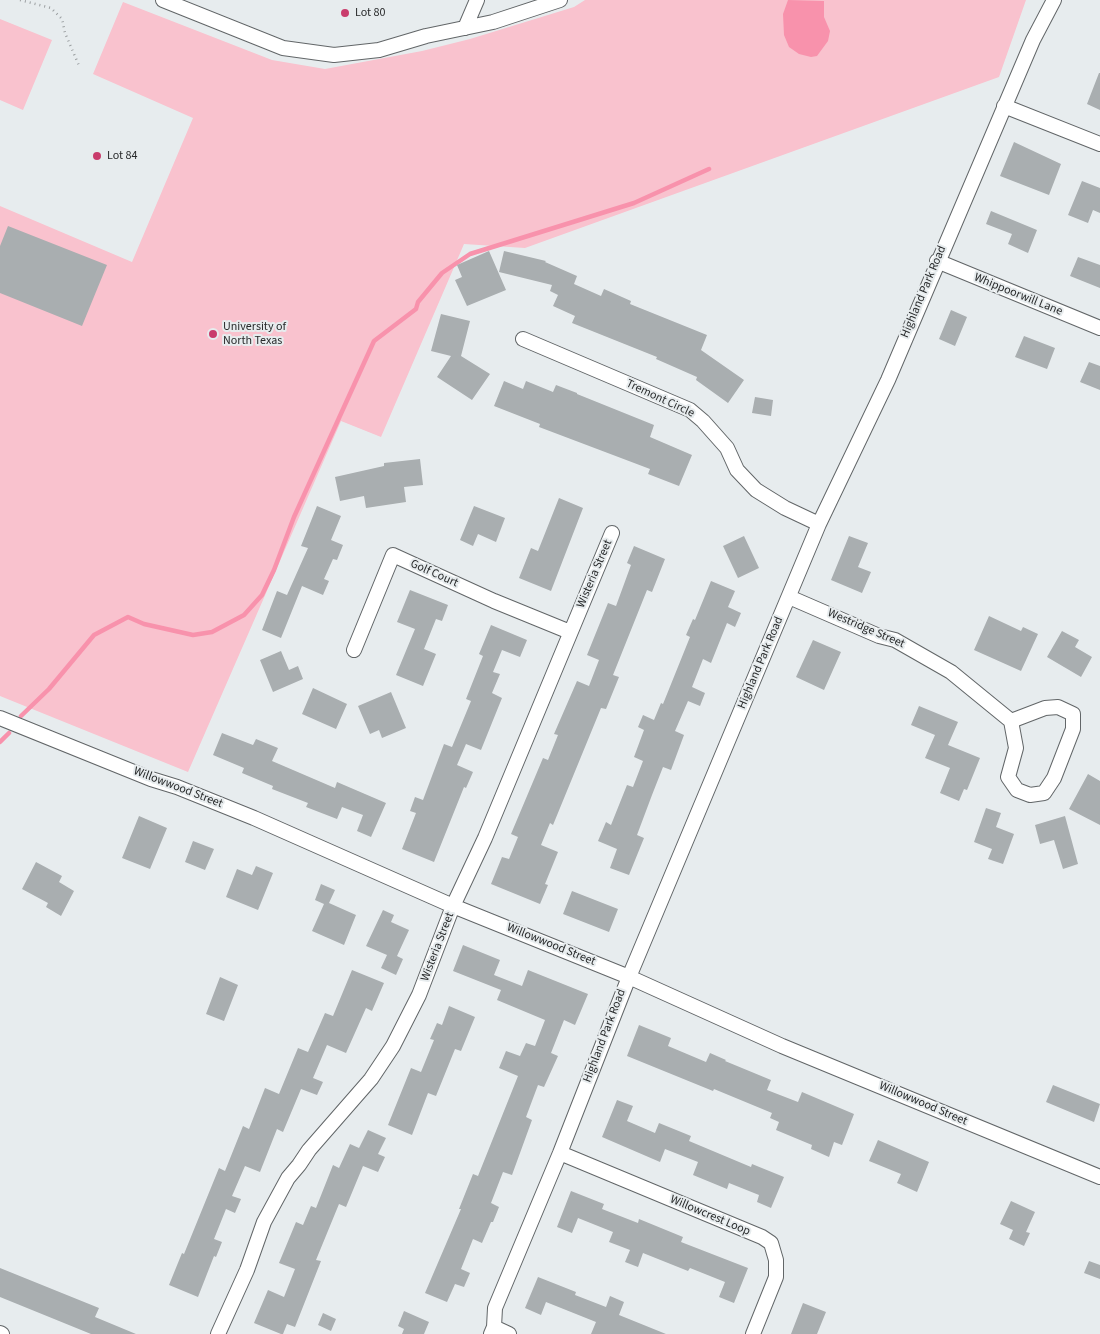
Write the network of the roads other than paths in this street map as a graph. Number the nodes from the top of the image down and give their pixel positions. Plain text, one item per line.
1 (163, 0) edge
2 (477, 0) edge
3 (560, 0) edge
4 (1054, 0) edge
5 (465, 28) junction
6 (1004, 106) junction
7 (1100, 144) edge
8 (937, 261) junction
9 (1100, 328) edge
10 (523, 339) dead end
11 (819, 524) junction
12 (612, 533) dead end
13 (789, 597) junction
14 (570, 632) junction
15 (354, 650) dead end
16 (0, 718) edge
17 (1011, 721) junction
18 (453, 906) junction
19 (629, 977) junction
20 (560, 1153) junction
21 (1100, 1177) edge
22 (492, 1331) edge
23 (218, 1334) edge
24 (509, 1334) edge
25 (753, 1334) edge

1 - 5 street
2 - 5 street
3 - 5 street
4 - 6 street, Highland Park Road
6 - 7 street
6 - 8 street, Highland Park Road
8 - 9 street, Whippoorwill Lane
8 - 11 street, Highland Park Road
10 - 11 street, Tremont Circle
11 - 13 street, Highland Park Road
12 - 14 street, Wisteria Street
13 - 17 street, Westridge Street
13 - 19 street, Highland Park Road
14 - 15 street, Golf Court
14 - 18 street, Wisteria Street
16 - 18 street, Willowwood Street
17 - 17 street
18 - 19 street, Willowwood Street
18 - 23 street, Wisteria Street
19 - 20 street, Highland Park Road
19 - 21 street, Willowwood Street
20 - 22 street, Highland Park Road
20 - 25 street, Willowcrest Loop
22 - 24 street

